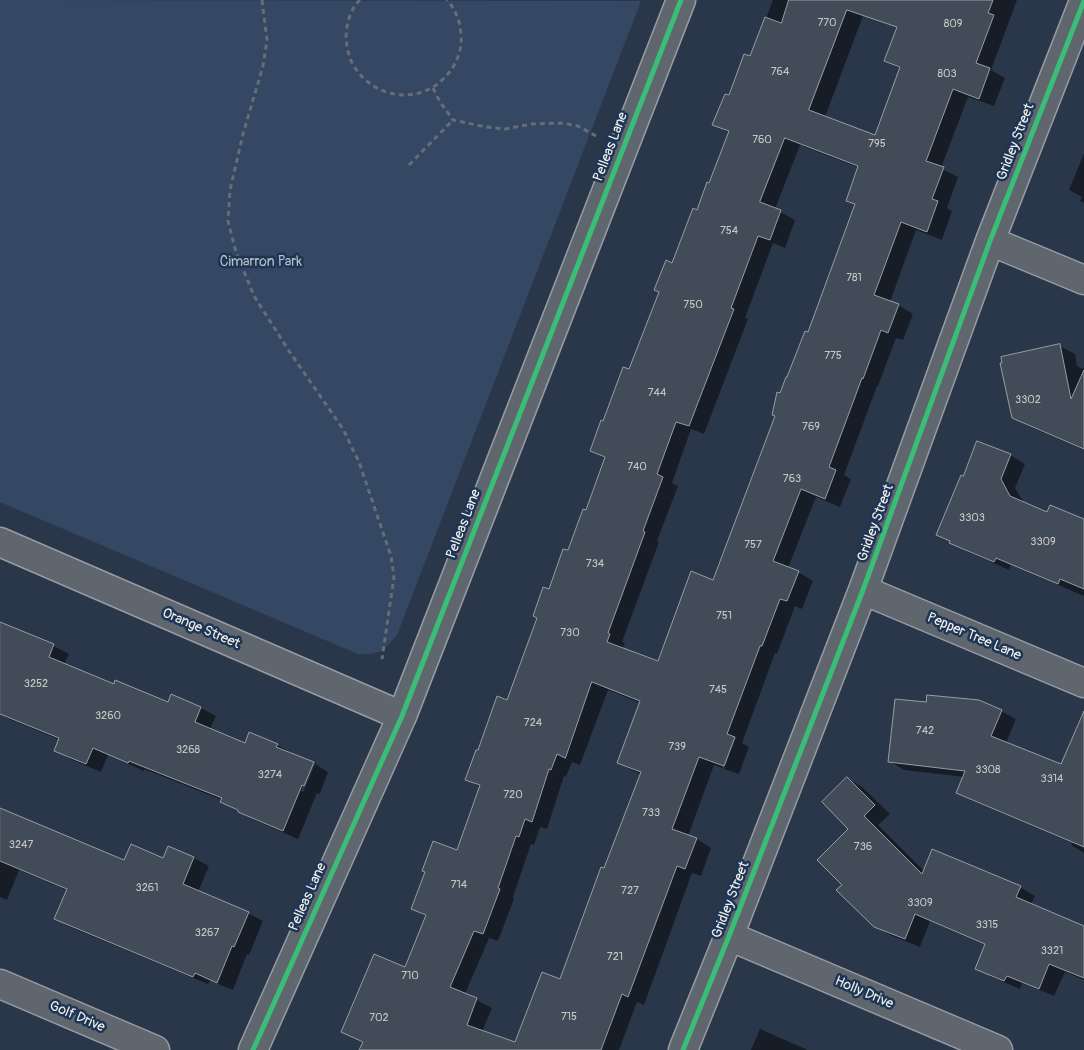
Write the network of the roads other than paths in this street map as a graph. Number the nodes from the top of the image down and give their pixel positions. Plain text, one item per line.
1 (680, 0) edge
2 (1084, 0) edge
3 (990, 241) junction
4 (1084, 280) edge
5 (0, 542) edge
6 (863, 590) junction
7 (1084, 683) edge
8 (402, 716) junction
9 (729, 936) junction
10 (0, 984) edge
11 (155, 1050) edge
12 (253, 1050) edge
13 (683, 1050) edge
14 (998, 1050) edge

1 - 8 street, Pelleas Lane
2 - 3 street, Gridley Street
3 - 4 street
3 - 6 street, Gridley Street
5 - 8 street, Orange Street
6 - 7 street, Pepper Tree Lane
6 - 9 street, Gridley Street
8 - 12 street, Pelleas Lane
9 - 13 street, Gridley Street
9 - 14 street, Holly Drive
10 - 11 street, Golf Drive

